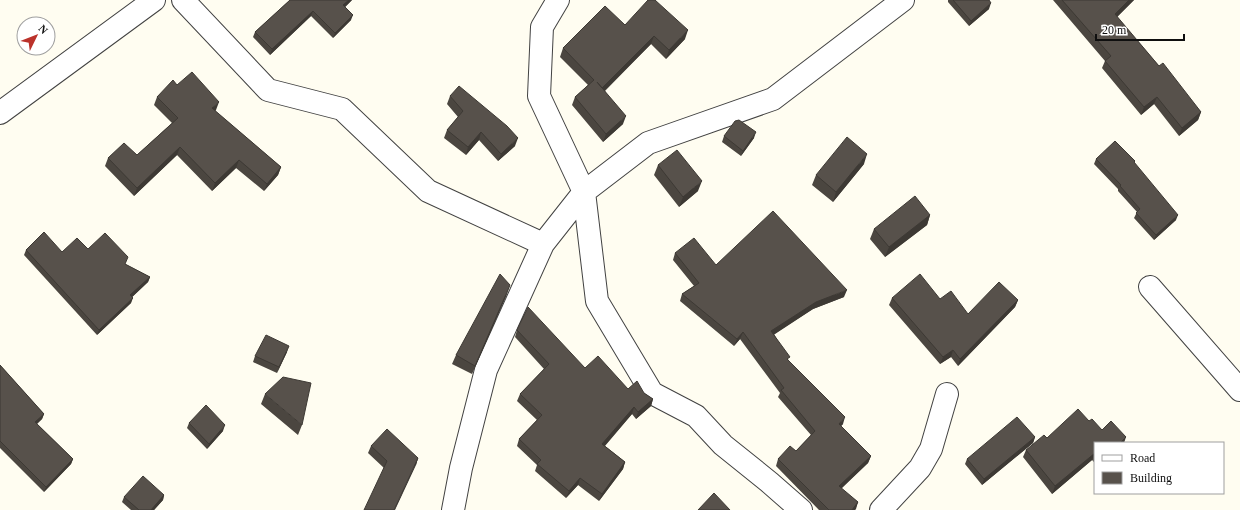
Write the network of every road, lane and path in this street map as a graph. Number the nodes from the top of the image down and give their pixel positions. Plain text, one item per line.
1 (154, 0) edge
2 (183, 0) edge
3 (558, 0) edge
4 (903, 0) edge
5 (0, 113) edge
6 (584, 192) junction
7 (543, 244) junction
8 (1150, 287) dead end
9 (1240, 390) edge
10 (947, 394) dead end
11 (453, 510) edge
12 (801, 510) edge
13 (882, 510) edge

1 - 5 street
2 - 7 street
3 - 6 street
4 - 6 street
6 - 7 street
6 - 12 street
7 - 11 street
8 - 9 street
10 - 13 street

